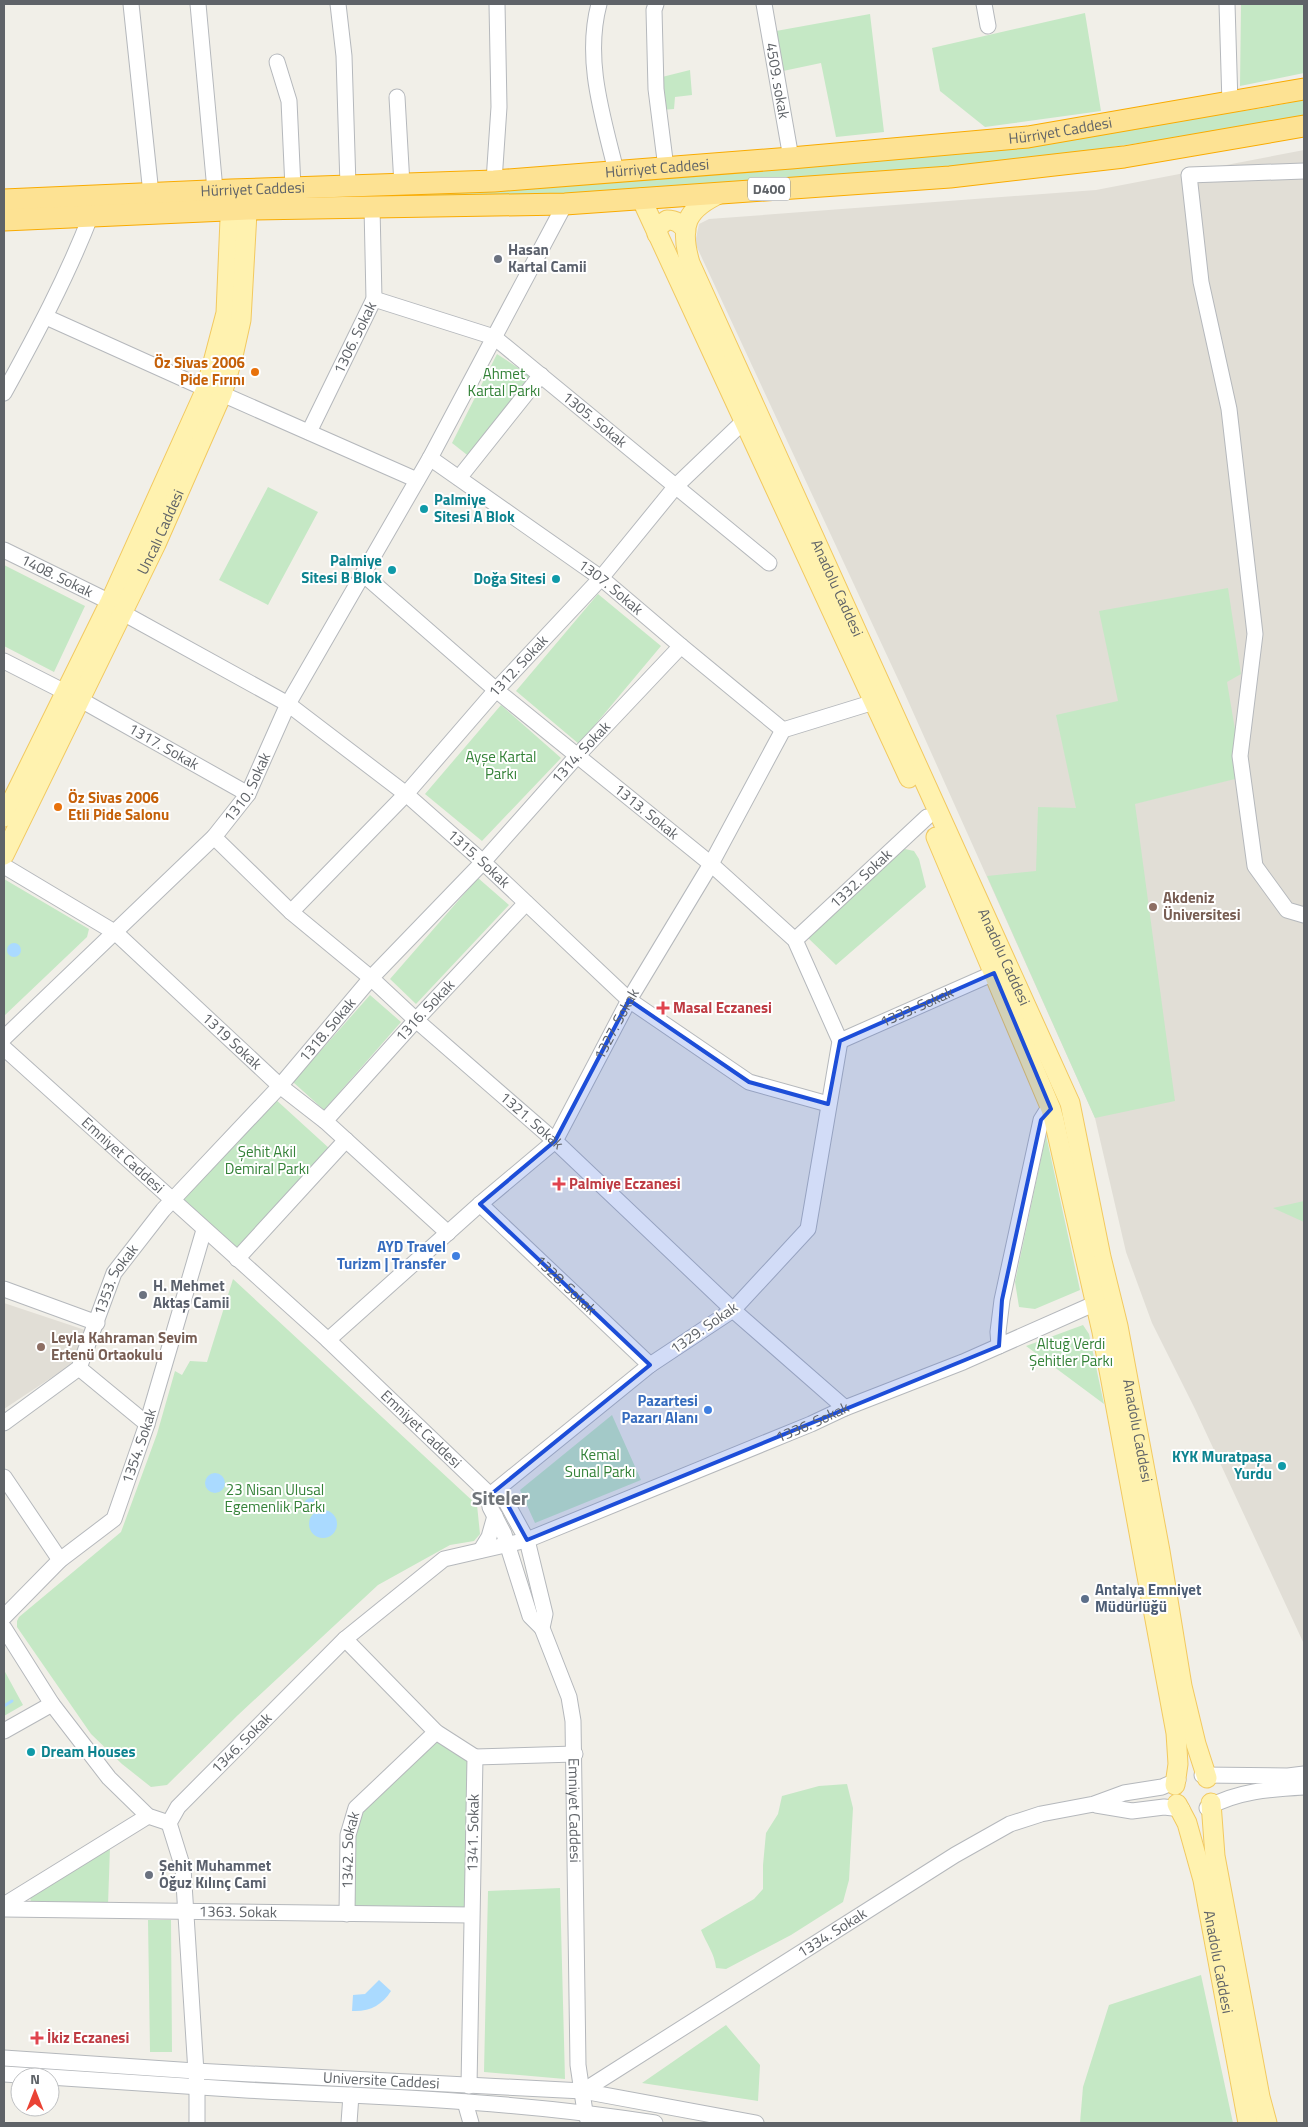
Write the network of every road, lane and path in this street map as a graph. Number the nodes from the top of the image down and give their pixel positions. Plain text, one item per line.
1 (131, 4) edge
2 (198, 4) edge
3 (338, 4) edge
4 (497, 4) edge
5 (599, 4) edge
6 (656, 4) edge
7 (764, 4) edge
8 (984, 4) edge
9 (1227, 4) edge
10 (988, 26) dead end
11 (277, 62) dead end
12 (1304, 89) edge
13 (397, 97) dead end
14 (1230, 104) junction
15 (1304, 126) edge
16 (791, 158) junction
17 (666, 168) junction
18 (616, 171) junction
19 (1304, 171) edge
20 (494, 181) junction
21 (402, 185) junction
22 (348, 186) junction
23 (293, 188) junction
24 (722, 192) junction
25 (151, 194) junction
26 (235, 197) junction
27 (641, 198) junction
28 (4, 200) edge
29 (565, 204) junction
30 (372, 207) junction
31 (91, 215) junction
32 (4, 220) edge
33 (686, 231) junction
34 (657, 234) junction
35 (374, 299) junction
36 (46, 317) junction
37 (494, 336) junction
38 (541, 375) junction
39 (214, 391) junction
40 (4, 393) edge
41 (744, 421) junction
42 (309, 432) junction
43 (430, 458) junction
44 (458, 478) junction
45 (417, 480) junction
46 (676, 486) junction
47 (4, 550) edge
48 (769, 563) dead end
49 (363, 574) junction
50 (601, 578) junction
51 (116, 608) junction
52 (680, 646) junction
53 (4, 661) edge
54 (496, 690) junction
55 (73, 696) junction
56 (874, 702) junction
57 (288, 704) junction
58 (783, 730) junction
59 (577, 756) junction
60 (248, 794) junction
61 (406, 794) junction
62 (4, 817) edge
63 (927, 817) junction
64 (214, 837) junction
65 (4, 855) edge
66 (484, 862) junction
67 (711, 864) junction
68 (4, 866) edge
69 (526, 903) junction
70 (291, 912) junction
71 (1304, 915) edge
72 (116, 933) junction
73 (795, 940) junction
74 (994, 973) junction
75 (371, 978) junction
76 (629, 1000) junction
77 (416, 1020) junction
78 (4, 1038) edge
79 (840, 1042) junction
80 (4, 1048) edge
81 (280, 1086) junction
82 (828, 1104) junction
83 (1051, 1109) junction
84 (325, 1121) junction
85 (346, 1140) junction
86 (555, 1141) junction
87 (173, 1199) junction
88 (480, 1204) junction
89 (204, 1230) junction
90 (448, 1233) junction
91 (237, 1259) junction
92 (4, 1290) edge
93 (1105, 1304) junction
94 (733, 1310) junction
95 (97, 1323) junction
96 (328, 1340) junction
97 (999, 1346) junction
98 (650, 1365) junction
99 (79, 1368) junction
100 (845, 1408) junction
101 (4, 1423) edge
102 (147, 1424) junction
103 (4, 1477) edge
104 (490, 1495) junction
105 (494, 1516) junction
106 (527, 1540) junction
107 (507, 1544) junction
108 (481, 1550) junction
109 (60, 1560) junction
110 (4, 1617) edge
111 (4, 1628) edge
112 (542, 1628) junction
113 (345, 1639) junction
114 (52, 1704) junction
115 (4, 1731) edge
116 (436, 1732) junction
117 (575, 1754) junction
118 (475, 1757) junction
119 (1304, 1774) edge
120 (1205, 1776) junction
121 (1176, 1782) junction
122 (1304, 1788) edge
123 (1094, 1804) junction
124 (1210, 1805) junction
125 (1180, 1807) junction
126 (148, 1816) junction
127 (168, 1823) junction
128 (4, 1905) edge
129 (4, 1909) edge
130 (187, 1913) junction
131 (347, 1914) junction
132 (471, 1916) junction
133 (4, 2058) edge
134 (195, 2071) junction
135 (4, 2074) edge
136 (470, 2086) junction
137 (197, 2088) junction
138 (582, 2091) junction
139 (351, 2095) junction
140 (464, 2102) junction
141 (587, 2118) edge
142 (197, 2123) edge
143 (349, 2123) edge
144 (471, 2123) edge
145 (655, 2123) edge
146 (756, 2123) edge
147 (1248, 2123) edge
148 (1267, 2123) edge

1 - 25 street
2 - 26 street
3 - 22 street
4 - 20 street
5 - 18 street
6 - 17 street
7 - 16 street, 4509. sokak
8 - 10 street
9 - 14 street
11 - 23 street
12 - 14 highway, Hürriyet Caddesi
13 - 21 street
14 - 16 highway, Hürriyet Caddesi
15 - 24 highway, Hürriyet Caddesi / D400
16 - 17 highway, Hürriyet Caddesi
17 - 18 highway, Hürriyet Caddesi
18 - 20 highway, Hürriyet Caddesi
19 - 71 street
20 - 21 highway, Hürriyet Caddesi
21 - 22 highway, Hürriyet Caddesi
22 - 23 highway, Hürriyet Caddesi
23 - 26 highway, Hürriyet Caddesi
24 - 27 highway, Hürriyet Caddesi / D400
24 - 33 main road, Anadolu Caddesi
25 - 26 highway, Hürriyet Caddesi
25 - 28 highway, Hürriyet Caddesi
26 - 30 highway, Hürriyet Caddesi / D400
26 - 31 highway, Hürriyet Caddesi
26 - 39 main road, Uncalı Caddesi
27 - 29 highway, Hürriyet Caddesi / D400
27 - 34 main road, Anadolu Caddesi
29 - 30 highway, Hürriyet Caddesi / D400
29 - 37 street, 1310. Sokak
30 - 35 street, 1306. Sokak
31 - 32 highway, Hürriyet Caddesi
31 - 36 street
33 - 34 main road
33 - 93 main road, Anadolu Caddesi
34 - 41 main road, Anadolu Caddesi
35 - 37 street, 1305. Sokak
35 - 42 street, 1306. Sokak
36 - 39 street
36 - 40 street
37 - 38 street, 1305. Sokak
37 - 43 street, 1310. Sokak
38 - 44 street
38 - 46 street, 1305. Sokak
39 - 42 street
39 - 51 main road, Uncalı Caddesi
41 - 46 street, 1312. Sokak
41 - 56 main road, Anadolu Caddesi
42 - 45 street
43 - 44 street, 1307. Sokak
43 - 45 street, 1310. Sokak
44 - 50 street, 1307. Sokak
45 - 49 street, 1310. Sokak
46 - 48 street, 1305. Sokak
46 - 50 street, 1312. Sokak
47 - 51 street, 1408. Sokak
49 - 54 street, 1313. Sokak
49 - 57 street, 1310. Sokak
50 - 52 street, 1307. Sokak
50 - 54 street, 1312. Sokak
51 - 55 main road, Uncalı Caddesi
51 - 57 street, 1315. Sokak
52 - 58 street, 1307. Sokak
52 - 59 street, 1314. Sokak
53 - 55 street, 1317. Sokak
54 - 59 street, 1313. Sokak
54 - 61 street, 1312. Sokak
55 - 60 street, 1317. Sokak
55 - 62 main road, Uncalı Caddesi
55 - 65 main road, Uncalı Caddesi
56 - 58 street
56 - 63 main road, Anadolu Caddesi
57 - 60 street, 1310. Sokak
57 - 61 street, 1315. Sokak
58 - 67 street, 1327. Sokak
59 - 66 street, 1314. Sokak
59 - 67 street, 1313. Sokak
60 - 64 street, 1310. Sokak
61 - 66 street, 1315. Sokak
61 - 70 street, 1312. Sokak
63 - 73 street, 1332. Sokak
63 - 74 main road, Anadolu Caddesi
64 - 70 street, 1321. Sokak
64 - 72 street, 1310. Sokak
66 - 69 street, 1315. Sokak
66 - 75 street, 1318. Sokak
67 - 73 street, 1313. Sokak
67 - 76 street, 1327. Sokak
68 - 72 street, 1319 Sokak
69 - 76 street, 1315. Sokak
69 - 77 street, 1316. Sokak
70 - 75 street, 1321. Sokak
72 - 78 street, 1310. Sokak
72 - 81 street, 1319 Sokak
73 - 79 street, 1313. Sokak
74 - 79 street, 1333. Sokak
74 - 83 main road, Anadolu Caddesi
75 - 77 street, 1321. Sokak
75 - 81 street, 1318. Sokak
76 - 82 street, 1315. Sokak
76 - 86 street, 1327. Sokak
77 - 84 street, 1316. Sokak
77 - 86 street, 1321. Sokak
79 - 82 street
80 - 87 street, Emniyet Caddesi
81 - 84 street, 1319 Sokak
81 - 87 street, 1318. Sokak
82 - 94 street, 1329. Sokak
83 - 93 main road, Anadolu Caddesi
83 - 97 street
84 - 85 street, 1319 Sokak
85 - 90 street, 1319 Sokak
85 - 91 street
86 - 88 street, 1327. Sokak
86 - 94 street, 1321. Sokak
87 - 89 street, Emniyet Caddesi
87 - 95 street, 1353. Sokak
88 - 90 street, 1327. Sokak
88 - 98 street, 1328. Sokak
89 - 91 street, Emniyet Caddesi
89 - 102 street, 1354. Sokak
90 - 96 street, 1327. Sokak
91 - 96 street, Emniyet Caddesi
92 - 95 street
93 - 97 street, 1336. Sokak
93 - 120 main road, Anadolu Caddesi
93 - 121 main road, Anadolu Caddesi
94 - 98 street, 1329. Sokak
94 - 100 street, 1321. Sokak
95 - 99 street, 1353. Sokak
96 - 104 street, Emniyet Caddesi
97 - 100 street, 1336. Sokak
98 - 104 street, 1329. Sokak
99 - 101 street
99 - 102 street
100 - 106 street, 1336. Sokak
102 - 109 street, 1354. Sokak
103 - 109 street
104 - 105 street
104 - 106 street, Emniyet Caddesi
105 - 107 street
105 - 108 street
106 - 107 street, 1346. Sokak
106 - 112 street, Emniyet Caddesi
107 - 108 street, 1346. Sokak
107 - 112 street
108 - 113 street, 1346. Sokak
109 - 110 street, 1354. Sokak
111 - 114 street
112 - 117 street, Emniyet Caddesi
113 - 116 street
113 - 127 street, 1346. Sokak
114 - 115 street
114 - 126 street
116 - 118 street
116 - 131 street, 1342. Sokak
117 - 118 street
117 - 138 street, Emniyet Caddesi
118 - 132 street, 1341. Sokak
119 - 120 street
120 - 121 main road
120 - 124 main road
121 - 123 street, 1334. Sokak
121 - 125 main road
122 - 124 street
123 - 125 street, 1334. Sokak
123 - 138 street, 1334. Sokak
124 - 125 main road
124 - 148 main road, Anadolu Caddesi
125 - 147 main road, Anadolu Caddesi
126 - 127 street
126 - 128 street
127 - 130 street
129 - 130 street, 1363. Sokak
130 - 131 street, 1363. Sokak
130 - 134 street
131 - 132 street, 1363. Sokak
132 - 136 street, 1341. Sokak
133 - 134 street, Universite Caddesi
134 - 136 street, Universite Caddesi
134 - 137 street
135 - 137 street, Universite Caddesi
136 - 138 street, Universite Caddesi
137 - 139 street, Universite Caddesi
137 - 142 street
138 - 141 street, Emniyet Caddesi
138 - 146 street, Universite Caddesi
139 - 140 street, Universite Caddesi
139 - 143 street
140 - 141 street, Universite Caddesi
140 - 144 street
141 - 145 street, Universite Caddesi

